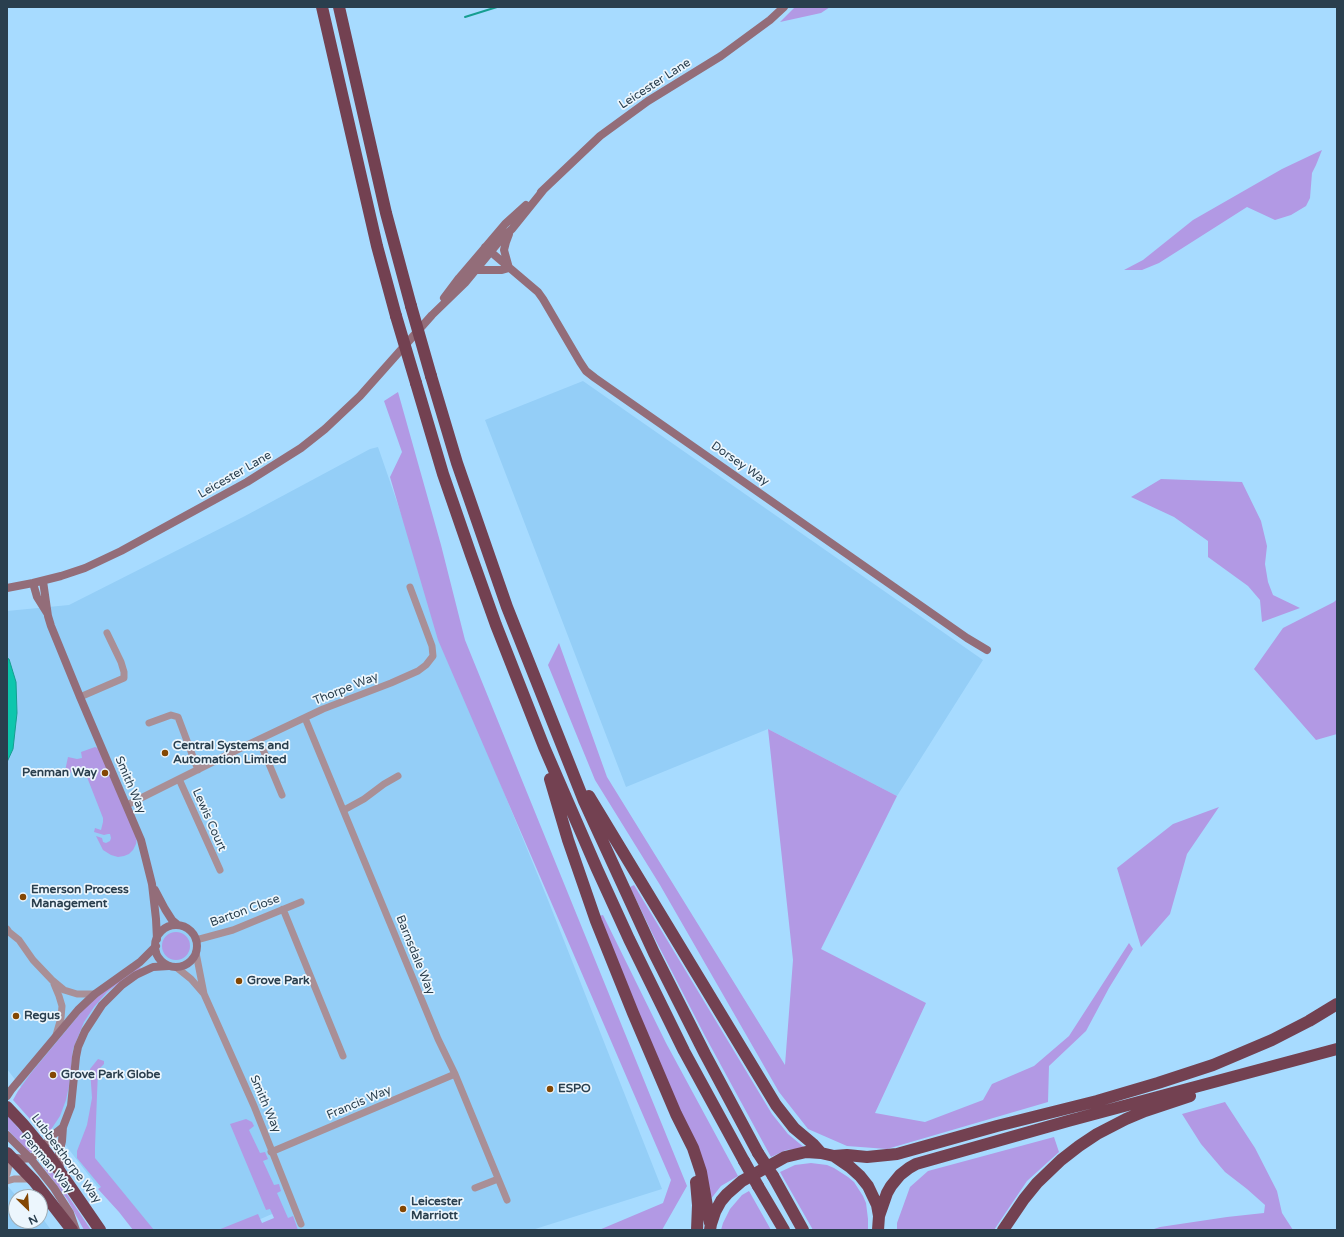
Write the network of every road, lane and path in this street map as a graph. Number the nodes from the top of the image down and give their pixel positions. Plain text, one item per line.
1 (322, 7) edge
2 (339, 7) edge
3 (784, 7) edge
4 (545, 188) junction
5 (512, 229) junction
6 (487, 250) junction
7 (509, 268) junction
8 (476, 270) junction
9 (432, 315) junction
10 (44, 581) junction
11 (33, 583) junction
12 (410, 587) dead end
13 (7, 588) edge
14 (48, 616) junction
15 (107, 633) dead end
16 (987, 650) dead end
17 (80, 697) junction
18 (548, 710) junction
19 (305, 718) junction
20 (149, 724) dead end
21 (535, 726) junction
22 (259, 740) junction
23 (198, 770) junction
24 (398, 776) dead end
25 (179, 779) junction
26 (282, 795) dead end
27 (127, 805) junction
28 (344, 810) junction
29 (220, 870) dead end
30 (152, 884) junction
31 (301, 902) dead end
32 (283, 909) junction
33 (178, 925) junction
34 (7, 929) edge
35 (196, 940) junction
36 (156, 942) junction
37 (196, 953) junction
38 (173, 966) junction
39 (52, 980) junction
40 (95, 994) junction
41 (204, 994) junction
42 (1337, 1004) edge
43 (56, 1036) junction
44 (1337, 1049) edge
45 (343, 1056) dead end
46 (455, 1074) junction
47 (1239, 1075) junction
48 (7, 1096) edge
49 (7, 1107) edge
50 (676, 1114) junction
51 (63, 1127) junction
52 (7, 1135) edge
53 (43, 1148) junction
54 (272, 1152) junction
55 (821, 1153) junction
56 (9, 1155) edge
57 (834, 1156) junction
58 (30, 1158) junction
59 (60, 1172) junction
60 (7, 1174) edge
61 (498, 1179) junction
62 (32, 1180) junction
63 (7, 1181) edge
64 (475, 1188) dead end
65 (507, 1200) dead end
66 (879, 1216) junction
67 (301, 1224) dead end
68 (710, 1227) edge
69 (72, 1230) edge
70 (76, 1230) edge
71 (100, 1230) edge
72 (696, 1230) edge
73 (784, 1230) edge
74 (803, 1230) edge
75 (878, 1230) edge
76 (1003, 1230) edge

1 - 21 highway, bridge
2 - 18 highway, bridge
3 - 4 street, Leicester Lane
4 - 5 street, Leicester Lane
4 - 6 street, Leicester Lane
5 - 6 street, Leicester Lane
5 - 7 street
6 - 7 street, Dorsey Way
6 - 8 street, Leicester Lane
6 - 9 street, Leicester Lane
7 - 8 street
7 - 16 street, Dorsey Way
8 - 9 street, Leicester Lane
9 - 10 street, Leicester Lane
10 - 11 street, Leicester Lane
10 - 14 street
11 - 13 street, Leicester Lane
11 - 14 street
12 - 19 street, Thorpe Way
14 - 17 street, Smith Way
15 - 17 street
17 - 27 street, Smith Way
18 - 55 highway
18 - 74 highway, bridge
19 - 22 street, Thorpe Way
19 - 28 street, Barnsdale Way
20 - 23 street
21 - 50 highway
21 - 73 highway, bridge
22 - 23 street, Thorpe Way
22 - 26 street
23 - 25 street, Thorpe Way
24 - 28 street
25 - 27 street, Thorpe Way
25 - 29 street, Lewis Court
27 - 30 street, Smith Way
28 - 46 street, Barnsdale Way
30 - 33 street, Smith Way
30 - 36 street, Smith Way
31 - 32 street, Barton Close
32 - 35 street, Barton Close
32 - 45 street
33 - 35 street
33 - 36 street
34 - 39 street
35 - 37 street
36 - 38 street
36 - 40 street
37 - 38 street
37 - 41 street, Smith Way
38 - 41 street, Smith Way
38 - 51 street, Penman Way
39 - 40 street
39 - 43 street
40 - 43 street
41 - 54 street, Smith Way
42 - 57 highway
43 - 48 street
44 - 47 highway
46 - 54 street, Francis Way
46 - 61 street, Barnsdale Way
47 - 66 highway
47 - 76 highway
49 - 53 highway, Lubbesthorpe Way
50 - 68 highway
50 - 72 highway
51 - 53 street
51 - 59 street, Penman Way
52 - 58 street, Penman Way
53 - 58 street
53 - 59 highway, Lubbesthorpe Way
54 - 67 street, Smith Way
55 - 57 highway
55 - 68 highway
56 - 58 street
56 - 60 street
56 - 62 highway
57 - 66 highway
58 - 70 street, Penman Way
59 - 71 highway, Lubbesthorpe Way
61 - 64 street
61 - 65 street, Barnsdale Way
62 - 63 street
62 - 69 highway
66 - 75 highway

